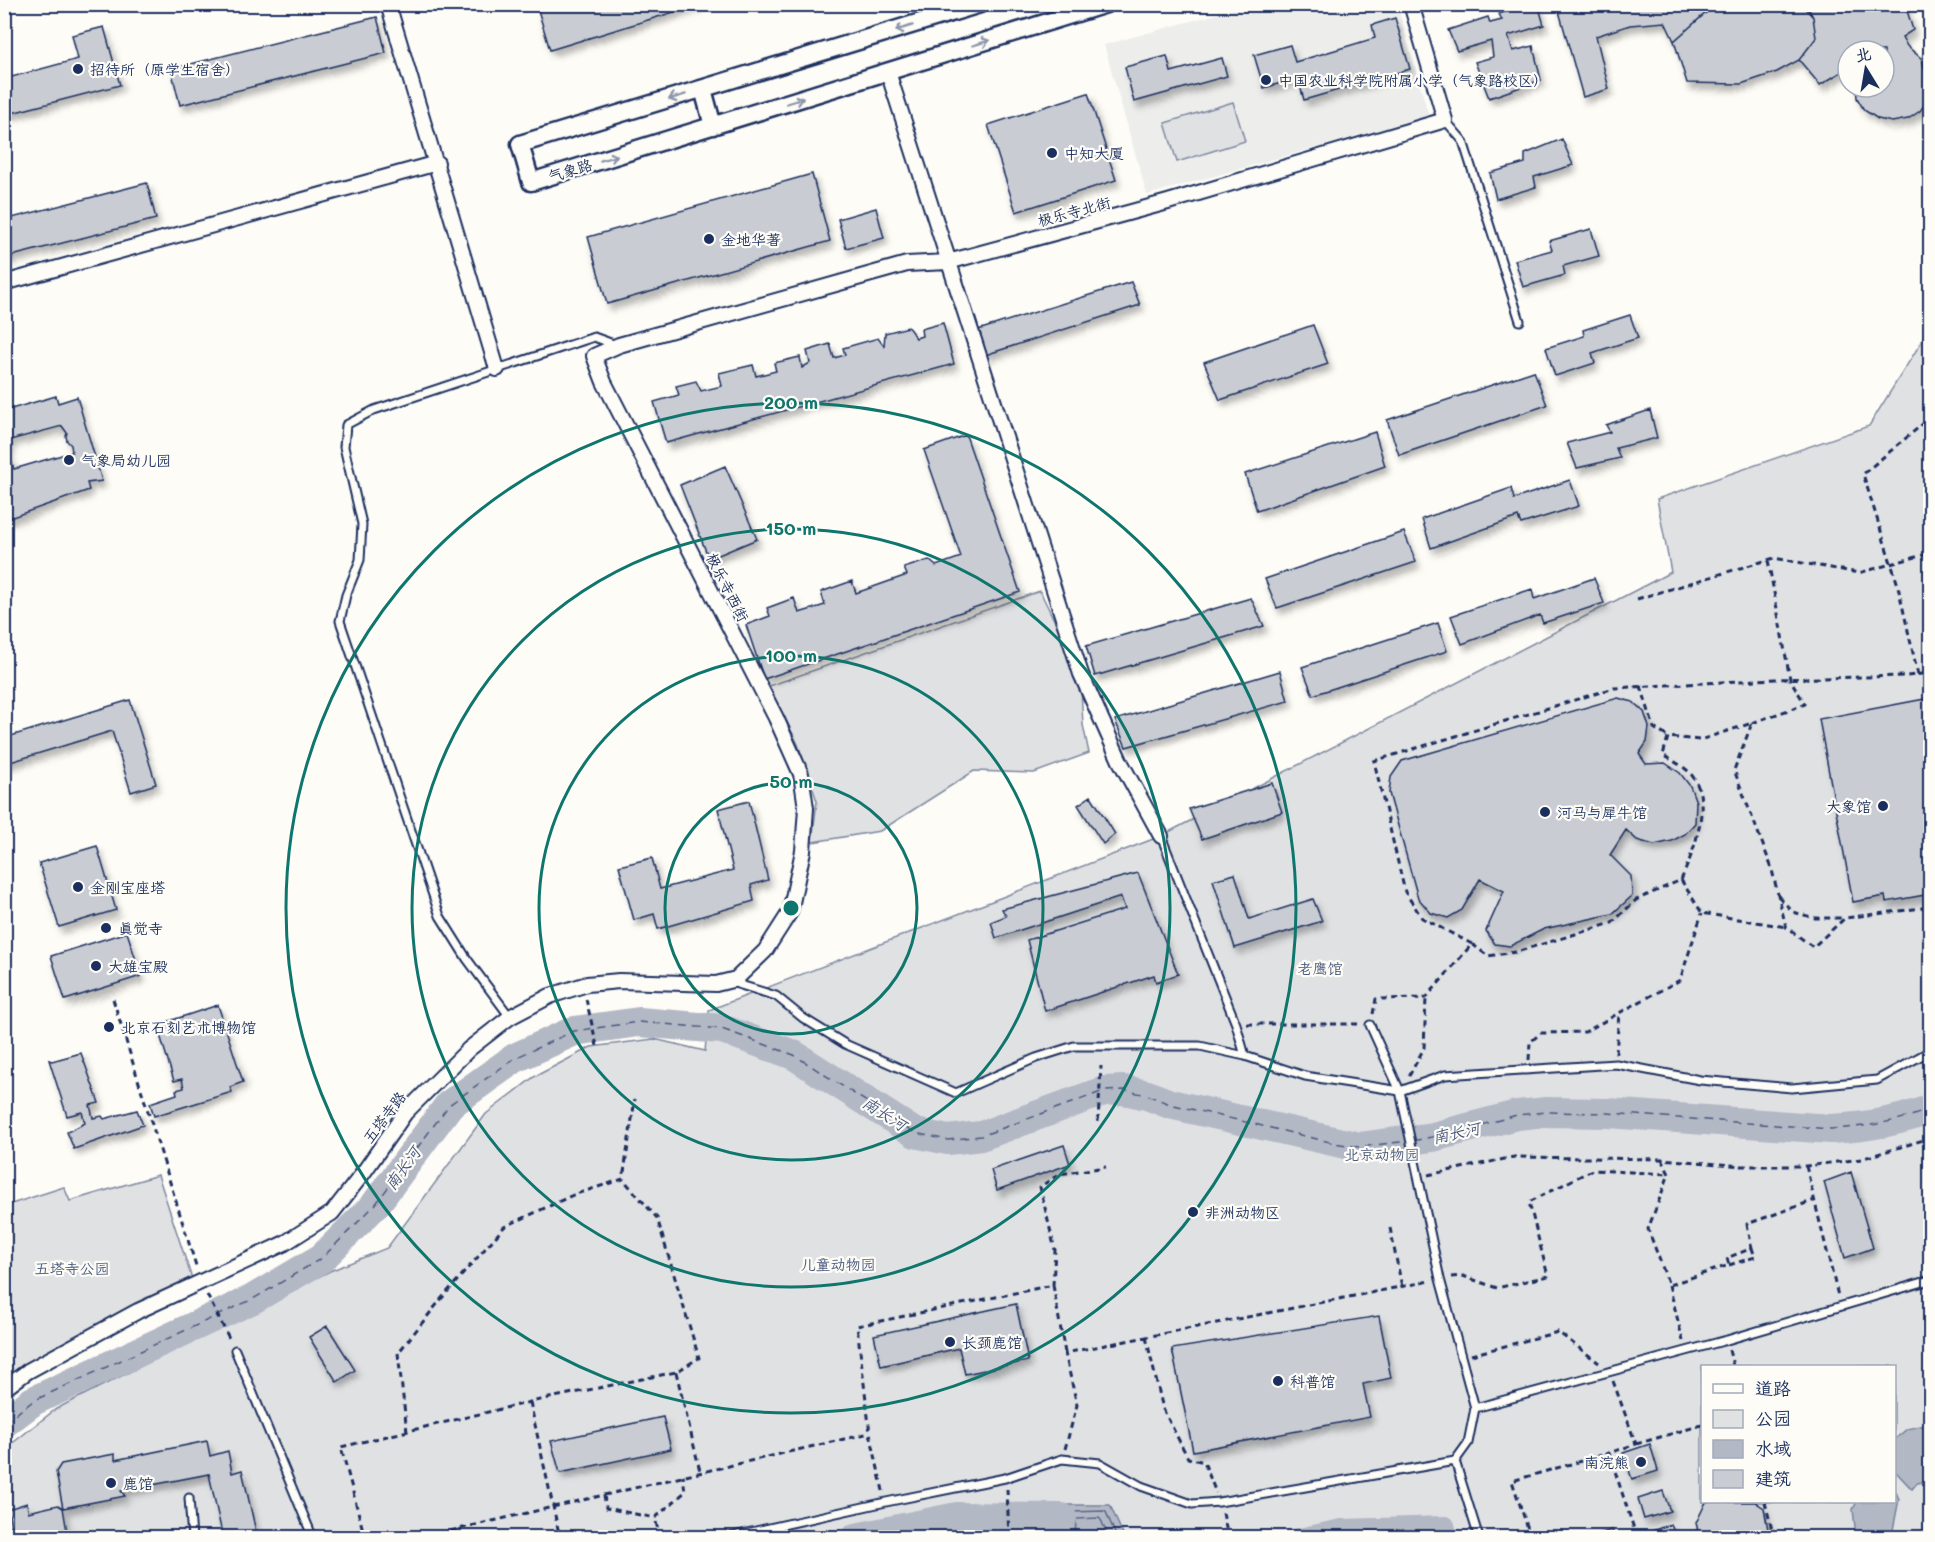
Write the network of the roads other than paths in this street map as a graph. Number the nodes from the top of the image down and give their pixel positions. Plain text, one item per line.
1 (388, 4) edge
2 (980, 4) edge
3 (1106, 4) edge
4 (1411, 4) edge
5 (888, 72) junction
6 (703, 89) junction
7 (1445, 120) junction
8 (713, 126) junction
9 (437, 163) junction
10 (948, 262) junction
11 (4, 283) edge
12 (1520, 321) dead end
13 (619, 345) junction
14 (594, 356) joint
15 (497, 369) junction
16 (1161, 836) joint
17 (729, 981) junction
18 (510, 1017) junction
19 (1370, 1025) road end
20 (1930, 1051) edge
21 (1245, 1056) junction
22 (1401, 1091) junction
23 (1930, 1280) edge
24 (235, 1350) road end
25 (4, 1389) edge
26 (1475, 1408) junction
27 (1455, 1461) junction
28 (189, 1498) dead end
29 (192, 1538) edge
30 (313, 1538) edge
31 (724, 1538) edge
32 (1479, 1538) edge

1 - 9 street
2 -> 6 street, 气象路
5 -> 3 street, 气象路
4 - 7 street
8 -> 5 street, 气象路
5 - 10 street
6 - 8 street
6 -> 8 street, 气象路
7 - 10 street, 极乐寺北街
7 - 12 lane
9 - 11 street
9 - 15 street
10 - 13 street, 极乐寺北街
10 - 16 street
13 - 14 street, 极乐寺北街
13 - 15 lane
14 - 17 street, 极乐寺西街
15 - 18 lane
16 - 21 lane
17 - 18 street, 五塔寺路
17 - 21 lane
18 - 25 street, 五塔寺路
19 - 22 lane
20 - 22 lane
21 - 22 lane
22 - 26 lane
23 - 26 lane
24 - 30 lane
26 - 27 lane
27 - 31 lane
27 - 32 lane
28 - 29 lane

